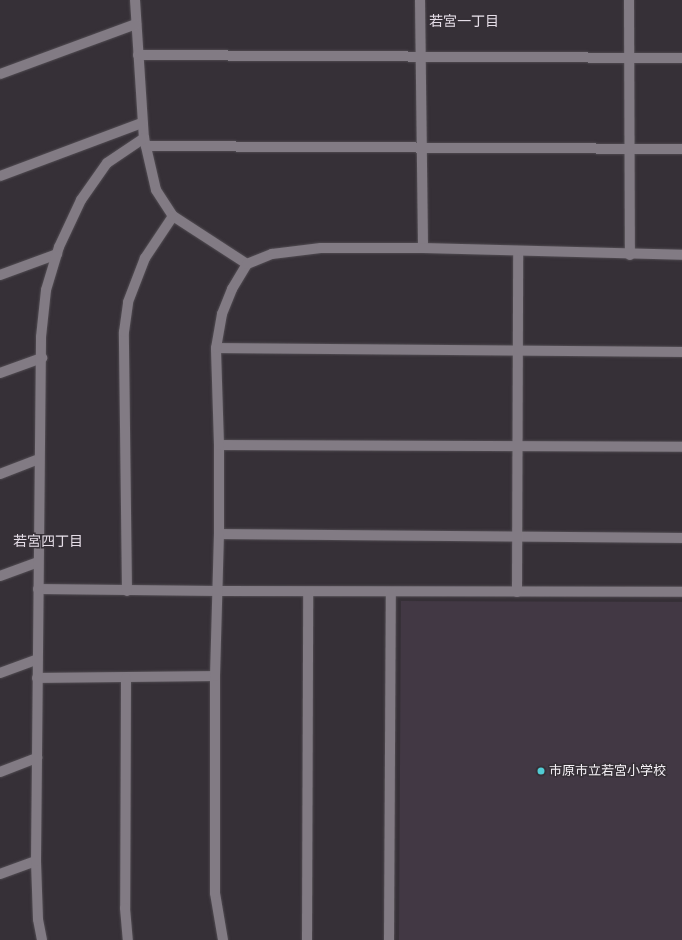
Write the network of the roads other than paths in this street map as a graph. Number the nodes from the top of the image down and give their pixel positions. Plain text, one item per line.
1 (135, 0) edge
2 (420, 0) edge
3 (629, 0) edge
4 (136, 24) junction
5 (138, 55) junction
6 (421, 56) junction
7 (629, 58) junction
8 (682, 58) edge
9 (0, 74) edge
10 (142, 123) junction
11 (145, 142) junction
12 (422, 148) junction
13 (629, 149) junction
14 (682, 149) edge
15 (0, 176) edge
16 (173, 216) junction
17 (423, 248) junction
18 (518, 251) junction
19 (57, 254) junction
20 (630, 254) junction
21 (682, 255) edge
22 (247, 264) junction
23 (0, 276) edge
24 (216, 348) junction
25 (518, 351) junction
26 (682, 352) edge
27 (42, 358) junction
28 (0, 373) edge
29 (219, 444) junction
30 (518, 446) junction
31 (682, 447) edge
32 (39, 459) junction
33 (0, 474) edge
34 (219, 534) junction
35 (517, 536) junction
36 (682, 538) edge
37 (38, 562) junction
38 (0, 576) edge
39 (38, 589) junction
40 (127, 591) junction
41 (218, 591) junction
42 (308, 592) junction
43 (391, 592) junction
44 (517, 592) junction
45 (682, 592) edge
46 (38, 659) junction
47 (0, 673) edge
48 (215, 676) junction
49 (37, 678) junction
50 (126, 678) junction
51 (37, 758) junction
52 (0, 772) edge
53 (36, 861) junction
54 (0, 874) edge
55 (42, 940) edge
56 (128, 940) edge
57 (223, 940) edge
58 (307, 940) edge
59 (389, 940) edge

1 - 4 street
2 - 6 street
3 - 7 street
4 - 5 street
4 - 9 street
5 - 6 street
5 - 10 street
6 - 7 street
6 - 12 street
7 - 8 street
7 - 13 street
10 - 11 street
10 - 15 street
11 - 12 street
11 - 16 street
11 - 19 street
12 - 13 street
12 - 17 street
13 - 14 street
13 - 20 street
16 - 22 street
16 - 40 street
17 - 18 street
17 - 22 street
18 - 20 street
18 - 25 street
19 - 23 street
19 - 27 street
20 - 21 street
22 - 24 street
24 - 25 street
24 - 29 street
25 - 26 street
25 - 30 street
27 - 28 street
27 - 32 street
29 - 30 street
29 - 34 street
30 - 31 street
30 - 35 street
32 - 33 street
32 - 37 street
34 - 35 street
34 - 41 street
35 - 36 street
35 - 44 street
37 - 38 street
37 - 39 street
39 - 40 street
39 - 46 street
40 - 41 street
41 - 42 street
41 - 48 street
42 - 43 street
42 - 58 street
43 - 44 street
43 - 59 street
44 - 45 street
46 - 47 street
46 - 49 street
48 - 50 street
48 - 57 street
49 - 50 street
49 - 51 street
50 - 56 street
51 - 52 street
51 - 53 street
53 - 54 street
53 - 55 street

